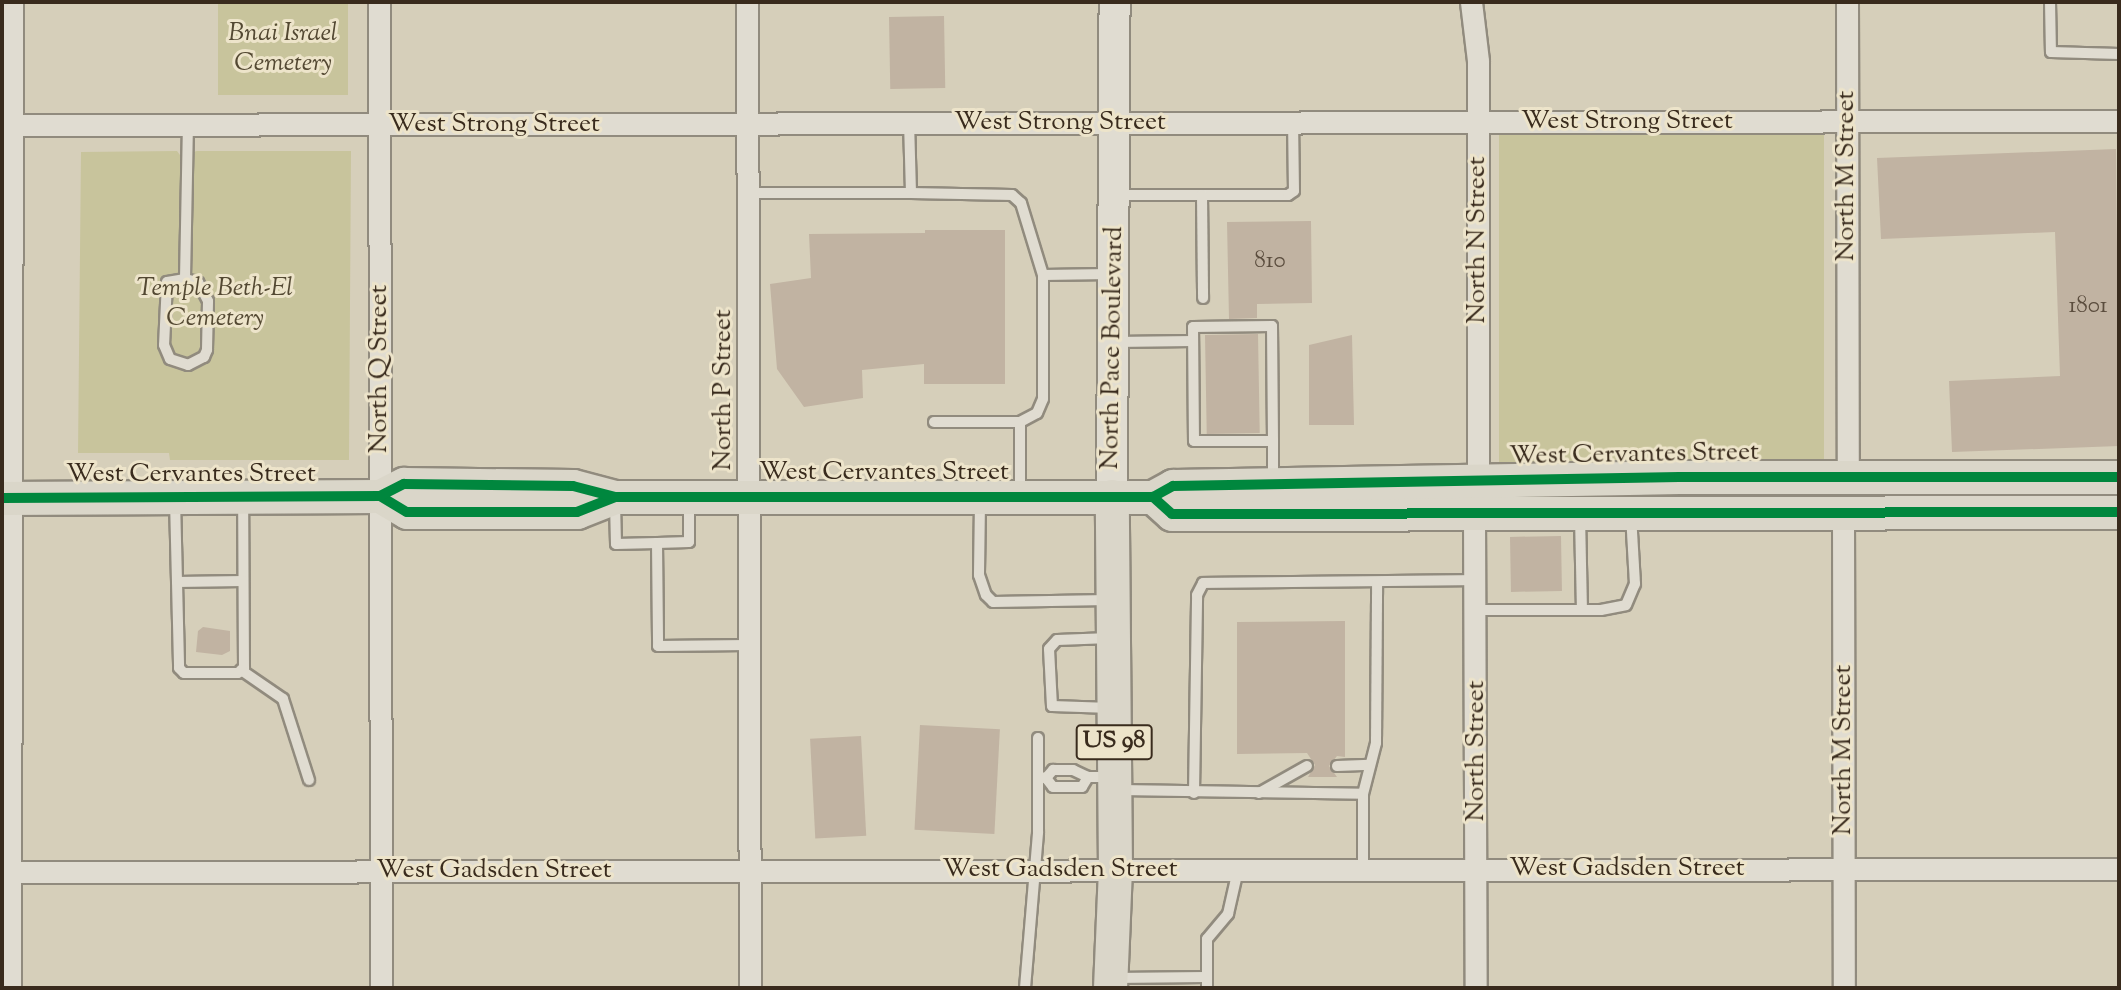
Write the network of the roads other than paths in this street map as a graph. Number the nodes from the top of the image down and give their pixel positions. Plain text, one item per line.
1 (12, 2) edge
2 (379, 2) edge
3 (747, 2) edge
4 (1115, 2) edge
5 (1471, 2) edge
6 (1847, 2) edge
7 (2050, 2) edge
8 (2119, 54) edge
9 (1846, 121) junction
10 (2119, 121) edge
11 (1293, 122) junction
12 (1478, 122) junction
13 (909, 123) junction
14 (1115, 123) junction
15 (747, 124) junction
16 (7, 125) edge
17 (188, 125) junction
18 (378, 125) junction
19 (747, 193) junction
20 (911, 193) junction
21 (1115, 195) junction
22 (1202, 195) junction
23 (1115, 274) junction
24 (1043, 275) junction
25 (185, 279) junction
26 (1203, 298) dead end
27 (1193, 341) junction
28 (1114, 342) junction
29 (1258, 356) dead end
30 (1272, 356) junction
31 (1193, 357) junction
32 (1206, 357) dead end
33 (1259, 384) dead end
34 (1272, 384) junction
35 (1193, 385) junction
36 (1206, 385) dead end
37 (1194, 410) junction
38 (1259, 410) dead end
39 (1273, 410) junction
40 (1207, 411) dead end
41 (934, 422) dead end
42 (1020, 422) junction
43 (1273, 441) junction
44 (1848, 476) junction
45 (2119, 477) edge
46 (1478, 480) junction
47 (1273, 484) junction
48 (380, 496) junction
49 (689, 496) junction
50 (747, 496) junction
51 (980, 496) junction
52 (1020, 496) junction
53 (1112, 496) junction
54 (175, 497) junction
55 (243, 497) junction
56 (615, 497) junction
57 (1153, 497) junction
58 (7, 498) edge
59 (1843, 512) junction
60 (2119, 512) edge
61 (1474, 513) junction
62 (1580, 513) junction
63 (1631, 513) junction
64 (657, 543) junction
65 (1477, 580) junction
66 (243, 581) junction
67 (177, 582) junction
68 (1377, 582) junction
69 (1113, 600) junction
70 (1477, 610) junction
71 (1582, 610) junction
72 (1113, 638) junction
73 (747, 645) junction
74 (241, 670) junction
75 (7, 692) edge
76 (1114, 708) junction
77 (1038, 738) dead end
78 (1370, 765) junction
79 (1307, 766) dead end
80 (1337, 766) dead end
81 (1042, 778) junction
82 (309, 780) dead end
83 (1105, 781) junction
84 (1194, 793) junction
85 (1259, 793) junction
86 (1363, 794) junction
87 (1363, 869) junction
88 (1845, 869) junction
89 (2119, 869) edge
90 (381, 870) junction
91 (1032, 870) junction
92 (1115, 870) junction
93 (1238, 870) junction
94 (1477, 870) junction
95 (748, 871) junction
96 (6, 872) edge
97 (1110, 983) edge
98 (1206, 983) edge
99 (10, 988) edge
100 (381, 988) edge
101 (750, 988) edge
102 (1025, 988) edge
103 (1476, 988) edge
104 (1844, 988) edge

1 - 16 street
2 - 18 street, North Q Street
3 - 15 street, North P Street
4 - 14 main road, North Pace Boulevard
5 - 12 street, North N Street
6 - 9 street, North M Street
7 - 8 lane
9 - 10 street, West Strong Street
9 - 12 street, West Strong Street
9 - 44 street, North M Street
11 - 12 street, West Strong Street
11 - 14 street, West Strong Street
11 - 22 lane
12 - 46 street, North N Street
13 - 14 street, West Strong Street
13 - 15 street, West Strong Street
13 - 20 lane
14 - 21 main road, North Pace Boulevard
15 - 18 street, West Strong Street
15 - 19 street, North P Street
16 - 17 street, West Strong Street
16 - 58 street
17 - 18 street, West Strong Street
17 - 25 lane
18 - 48 street, North Q Street
19 - 20 lane
19 - 50 street, North P Street
20 - 24 lane
21 - 22 lane
21 - 23 main road, North Pace Boulevard
22 - 26 lane
23 - 24 lane
23 - 28 main road, North Pace Boulevard
24 - 42 lane
25 - 25 lane
27 - 28 lane
27 - 30 lane
27 - 31 lane
28 - 53 main road, North Pace Boulevard
29 - 30 lane
30 - 34 lane
31 - 32 lane
31 - 35 lane
33 - 34 lane
34 - 39 lane
35 - 36 lane
35 - 37 lane
37 - 40 lane
37 - 43 lane
38 - 39 lane
39 - 43 lane
41 - 42 lane
42 - 52 lane
43 - 47 lane
44 - 45 main road, West Cervantes Street
44 - 46 main road, West Cervantes Street
46 - 47 main road, West Cervantes Street
47 - 57 main road, West Cervantes Street
48 - 55 main road, West Cervantes Street
48 - 56 main road, West Cervantes Street
48 - 90 street, North Q Street
49 - 50 main road, West Cervantes Street
49 - 56 main road, West Cervantes Street
49 - 64 lane
50 - 51 main road, West Cervantes Street
50 - 73 street, North P Street
51 - 52 main road, West Cervantes Street
51 - 69 lane
52 - 53 main road, West Cervantes Street
53 - 57 main road, West Cervantes Street
53 - 69 main road, North Pace Boulevard / US 98
54 - 55 main road, West Cervantes Street
54 - 58 main road, West Cervantes Street
54 - 67 lane
55 - 66 lane
56 - 64 lane
57 - 61 main road, West Cervantes Street
58 - 75 street
59 - 60 main road, West Cervantes Street
59 - 63 main road, West Cervantes Street
59 - 88 street, North M Street
61 - 62 main road, West Cervantes Street
61 - 65 street, North Street
62 - 63 main road, West Cervantes Street
62 - 71 lane
63 - 71 lane
64 - 73 lane
65 - 68 lane
65 - 70 street, North Street
66 - 67 lane
66 - 74 lane
67 - 74 lane
68 - 78 lane
68 - 84 lane
69 - 72 main road, North Pace Boulevard / US 98
70 - 71 lane
70 - 94 street, North Street
72 - 76 main road, North Pace Boulevard / US 98
72 - 76 lane
73 - 95 street, North P Street
74 - 82 lane
75 - 96 street
76 - 83 main road, North Pace Boulevard / US 98
77 - 81 lane
78 - 80 lane
78 - 86 lane
79 - 85 lane
81 - 83 lane
81 - 83 lane
81 - 91 lane
83 - 84 lane
83 - 92 main road, North Pace Boulevard / US 98
84 - 85 lane
85 - 86 lane
86 - 87 lane
87 - 93 street, West Gadsden Street
87 - 94 street, West Gadsden Street
88 - 89 street, West Gadsden Street
88 - 94 street, West Gadsden Street
88 - 104 street, North M Street
90 - 95 street, West Gadsden Street
90 - 96 street, West Gadsden Street
90 - 100 street, North Q Street
91 - 92 street, West Gadsden Street
91 - 95 street, West Gadsden Street
91 - 102 lane
92 - 93 street, West Gadsden Street
92 - 97 main road, North Pace Boulevard / US 98
93 - 98 lane
94 - 103 street, North Street
95 - 101 street, North P Street
96 - 99 street
97 - 98 lane

